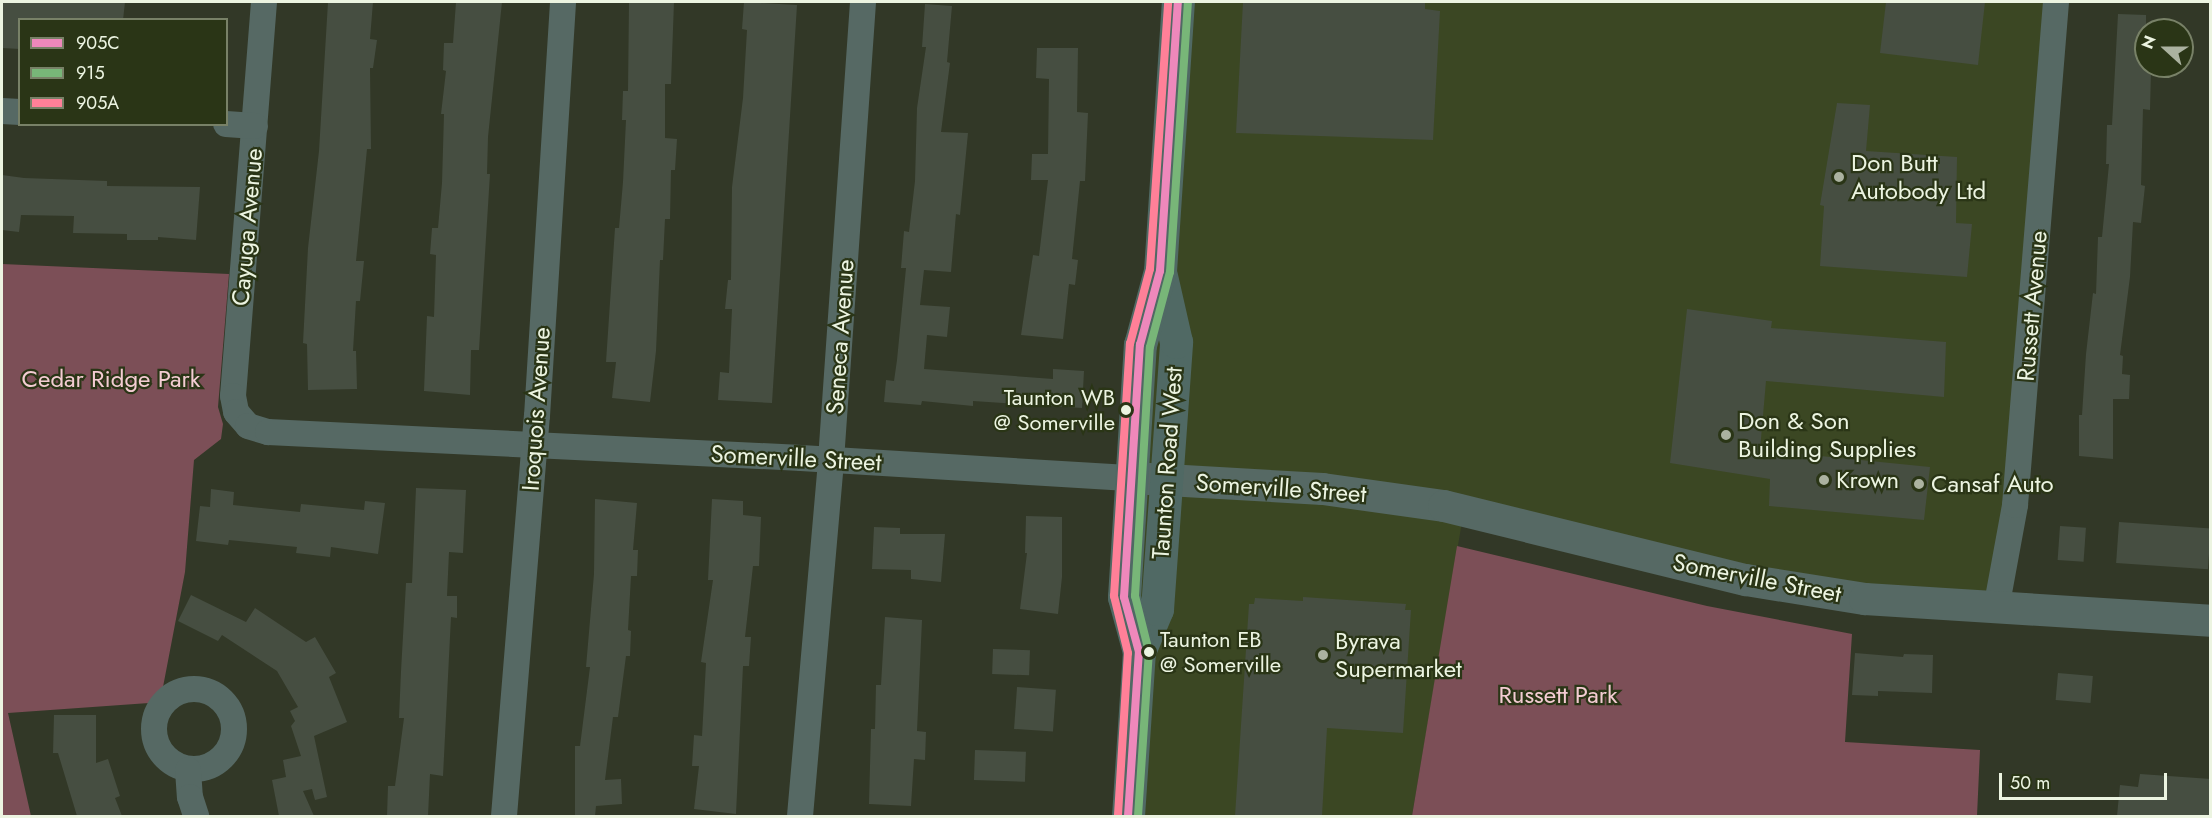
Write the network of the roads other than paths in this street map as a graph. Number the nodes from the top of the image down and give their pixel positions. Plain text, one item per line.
1 (264, 2) edge
2 (563, 2) edge
3 (862, 2) edge
4 (1178, 2) edge
5 (2056, 2) edge
6 (2, 111) edge
7 (18, 112) edge
8 (228, 124) edge
9 (255, 126) junction
10 (1160, 271) junction
11 (268, 432) joint
12 (534, 444) junction
13 (831, 460) junction
14 (1132, 478) junction
15 (1166, 480) junction
16 (1995, 609) junction
17 (2211, 621) edge
18 (1138, 652) junction
19 (188, 770) dead end
20 (196, 816) edge
21 (504, 816) edge
22 (800, 816) edge
23 (1128, 816) edge

1 - 9 street, Cayuga Avenue
2 - 12 street, Iroquois Avenue
3 - 13 street, Seneca Avenue
4 - 10 main road, Taunton Road West
5 - 16 street, Russett Avenue
6 - 7 street
8 - 9 street
9 - 11 street, Cayuga Avenue
10 - 14 main road, Taunton Road West
10 - 15 main road, Taunton Road West
11 - 12 street, Somerville Street
12 - 13 street, Somerville Street
12 - 21 street, Iroquois Avenue
13 - 14 street, Somerville Street
13 - 22 street, Seneca Avenue
14 - 15 street, Somerville Street
14 - 18 main road, Taunton Road West
15 - 16 street, Somerville Street
15 - 18 main road, Taunton Road West
16 - 17 street, Somerville Street
18 - 23 main road, Taunton Road West
19 - 20 street

